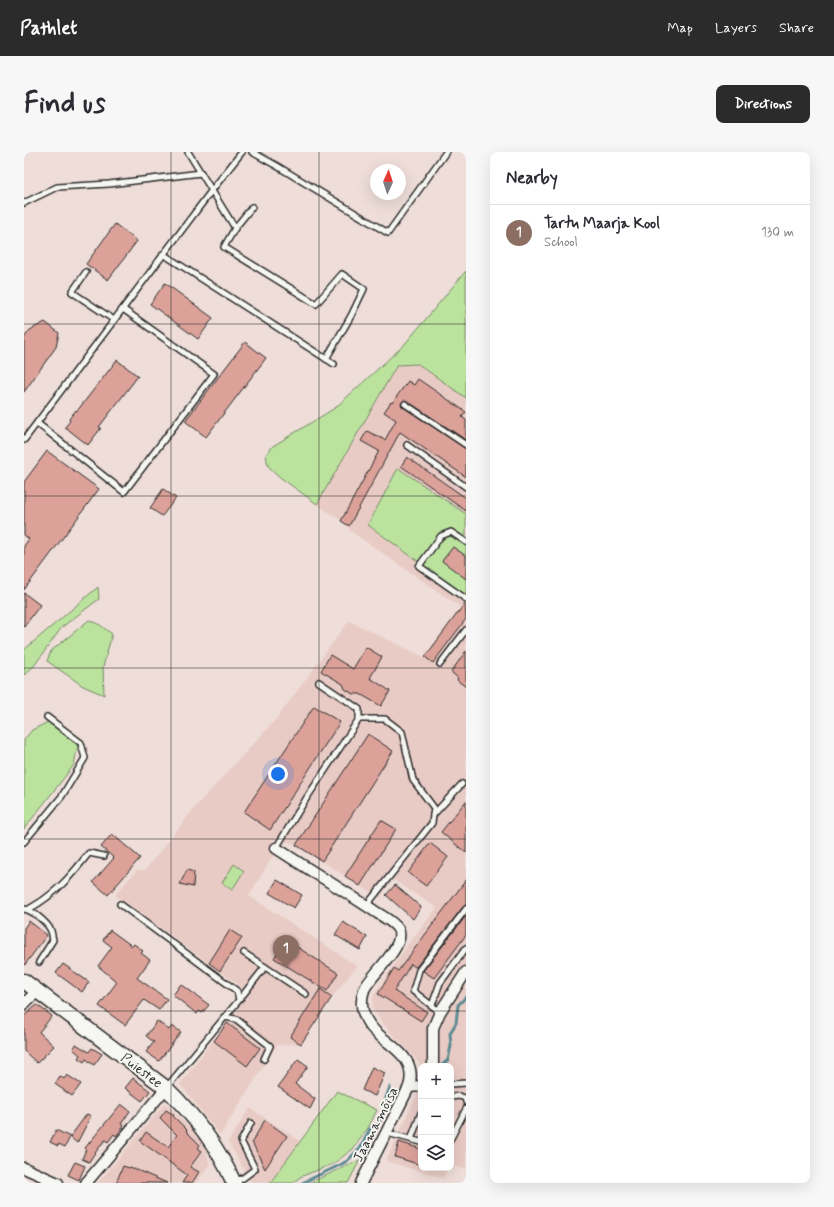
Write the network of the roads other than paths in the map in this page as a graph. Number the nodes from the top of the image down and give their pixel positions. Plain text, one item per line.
1 (188, 152) edge
2 (242, 152) edge
3 (252, 152) edge
4 (446, 152) edge
5 (201, 173) junction
6 (212, 190) junction
7 (24, 203) edge
8 (252, 207) dead end
9 (235, 228) junction
10 (163, 254) junction
11 (86, 272) dead end
12 (123, 309) junction
13 (114, 320) junction
14 (326, 359) junction
15 (334, 364) dead end
16 (405, 404) dead end
17 (37, 423) junction
18 (24, 440) edge
19 (407, 445) dead end
20 (466, 445) edge
21 (466, 487) edge
22 (466, 542) edge
23 (466, 599) edge
24 (466, 630) edge
25 (440, 664) dead end
26 (319, 682) dead end
27 (47, 717) dead end
28 (359, 719) junction
29 (462, 784) dead end
30 (433, 815) junction
31 (24, 842) edge
32 (276, 848) joint
33 (104, 856) dead end
34 (120, 904) dead end
35 (366, 906) junction
36 (26, 909) edge
37 (466, 909) edge
38 (466, 948) edge
39 (244, 953) dead end
40 (39, 962) dead end
41 (265, 967) junction
42 (466, 972) edge
43 (24, 981) edge
44 (37, 991) junction
45 (306, 994) dead end
46 (239, 1000) junction
47 (24, 1004) edge
48 (436, 1009) junction
49 (224, 1017) junction
50 (264, 1059) dead end
51 (433, 1063) edge
52 (466, 1082) edge
53 (454, 1084) edge
54 (418, 1086) edge
55 (409, 1087) junction
56 (166, 1088) junction
57 (454, 1097) edge
58 (466, 1102) edge
59 (466, 1109) edge
60 (418, 1121) edge
61 (251, 1123) dead end
62 (387, 1134) junction
63 (453, 1135) edge
64 (411, 1139) junction
65 (418, 1141) edge
66 (24, 1168) edge
67 (58, 1183) edge
68 (86, 1183) edge
69 (234, 1183) edge
70 (361, 1183) edge

1 - 5 lane
2 - 6 lane
3 - 4 lane
5 - 6 lane
5 - 7 lane
6 - 9 lane
6 - 10 lane
8 - 9 lane
9 - 14 lane
10 - 12 lane
10 - 14 lane
11 - 13 lane
12 - 13 lane
12 - 17 lane
13 - 17 lane
14 - 15 lane
16 - 20 lane
17 - 18 lane
19 - 21 lane
22 - 23 lane
24 - 25 lane
26 - 28 lane
27 - 31 lane
28 - 30 lane
28 - 32 lane
29 - 30 lane
30 - 35 lane
32 - 35 street
33 - 36 lane
34 - 46 lane
35 - 55 street
36 - 40 lane
37 - 48 lane
38 - 48 lane
39 - 41 lane
41 - 45 lane
41 - 46 lane
42 - 48 street
43 - 44 main road, Puiestee
44 - 47 street
44 - 56 main road, Puiestee
46 - 49 lane
48 - 51 street
49 - 50 lane
49 - 56 lane
52 - 53 lane
54 - 55 street, Jaamamõisa
55 - 62 street, Jaamamõisa
56 - 68 street
56 - 69 main road, Puiestee
57 - 58 lane
59 - 63 lane
60 - 64 lane
61 - 69 lane
62 - 64 lane
62 - 70 street, Jaamamõisa
64 - 65 lane
66 - 67 street

